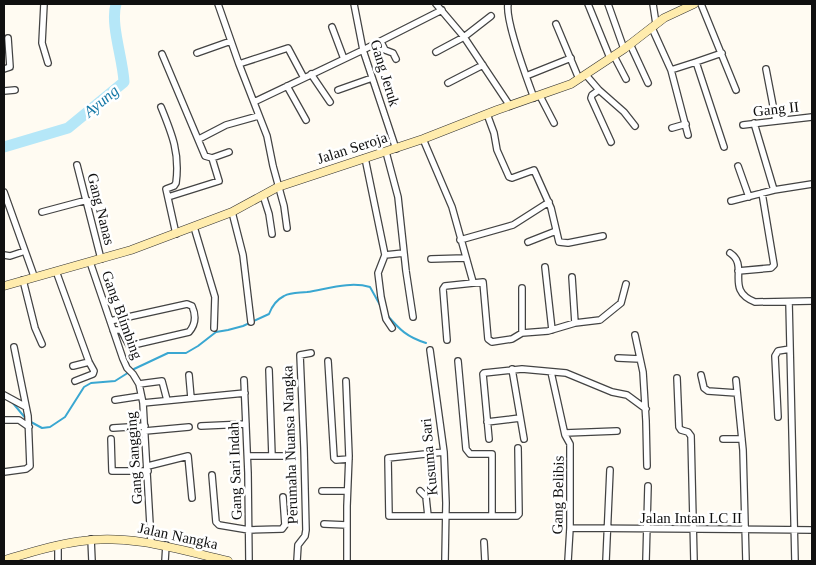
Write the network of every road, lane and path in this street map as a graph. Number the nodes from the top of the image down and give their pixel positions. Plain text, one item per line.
1 (44, 4) edge
2 (218, 4) edge
3 (354, 4) edge
4 (436, 4) edge
5 (508, 4) edge
6 (588, 4) edge
7 (608, 4) edge
8 (694, 4) edge
9 (701, 4) edge
10 (654, 5) edge
11 (442, 10) junction
12 (491, 16) dead end
13 (664, 18) junction
14 (556, 24) dead end
15 (654, 26) junction
16 (332, 27) dead end
17 (464, 37) junction
18 (8, 38) dead end
19 (231, 41) junction
20 (381, 42) junction
21 (627, 46) junction
22 (363, 50) junction
23 (436, 52) dead end
24 (197, 53) dead end
25 (722, 53) junction
26 (162, 54) dead end
27 (612, 57) junction
28 (571, 58) junction
29 (344, 59) junction
30 (396, 59) dead end
31 (696, 62) junction
32 (48, 63) dead end
33 (239, 64) junction
34 (483, 65) junction
35 (766, 69) dead end
36 (4, 70) edge
37 (671, 70) junction
38 (311, 74) junction
39 (526, 76) junction
40 (583, 77) junction
41 (304, 78) junction
42 (372, 78) junction
43 (626, 79) dead end
44 (448, 83) dead end
45 (648, 83) dead end
46 (287, 86) junction
47 (16, 90) dead end
48 (338, 90) dead end
49 (599, 90) junction
50 (736, 90) dead end
51 (4, 92) edge
52 (537, 97) junction
53 (254, 102) junction
54 (330, 102) dead end
55 (510, 106) junction
56 (161, 107) dead end
57 (487, 114) junction
58 (258, 116) junction
59 (812, 117) edge
60 (306, 120) dead end
61 (776, 121) junction
62 (554, 123) dead end
63 (754, 123) junction
64 (686, 124) junction
65 (743, 125) dead end
66 (635, 126) dead end
67 (672, 128) dead end
68 (688, 135) dead end
69 (199, 139) junction
70 (423, 140) junction
71 (611, 142) dead end
72 (724, 147) dead end
73 (396, 149) junction
74 (229, 152) dead end
75 (386, 152) junction
76 (212, 158) junction
77 (365, 158) junction
78 (77, 166) dead end
79 (738, 166) dead end
80 (812, 184) edge
81 (278, 187) junction
82 (774, 190) junction
83 (4, 192) edge
84 (762, 194) junction
85 (262, 195) junction
86 (168, 197) junction
87 (748, 197) junction
88 (87, 200) junction
89 (731, 201) dead end
90 (549, 202) junction
91 (42, 212) dead end
92 (232, 212) junction
93 (194, 226) junction
94 (287, 228) dead end
95 (556, 231) junction
96 (176, 234) junction
97 (272, 234) dead end
98 (603, 236) dead end
99 (460, 240) junction
100 (528, 242) dead end
101 (25, 251) junction
102 (404, 253) junction
103 (730, 253) dead end
104 (4, 255) edge
105 (385, 255) junction
106 (465, 258) junction
107 (101, 259) junction
108 (431, 259) dead end
109 (90, 262) junction
110 (545, 267) dead end
111 (56, 271) junction
112 (738, 271) junction
113 (34, 276) junction
114 (572, 277) dead end
115 (23, 280) junction
116 (473, 282) junction
117 (626, 284) dead end
118 (4, 286) edge
119 (522, 288) dead end
120 (812, 300) edge
121 (789, 302) junction
122 (414, 316) dead end
123 (110, 321) junction
124 (251, 322) dead end
125 (575, 324) junction
126 (214, 328) dead end
127 (392, 328) dead end
128 (113, 330) junction
129 (552, 330) junction
130 (522, 334) junction
131 (635, 335) dead end
132 (447, 340) dead end
133 (42, 344) dead end
134 (14, 347) dead end
135 (790, 349) junction
136 (430, 350) dead end
137 (311, 353) dead end
138 (618, 358) dead end
139 (640, 359) junction
140 (328, 361) dead end
141 (458, 361) dead end
142 (89, 362) junction
143 (72, 366) dead end
144 (512, 369) junction
145 (269, 370) dead end
146 (551, 372) junction
147 (133, 374) joint
148 (189, 375) dead end
149 (701, 375) dead end
150 (677, 378) dead end
151 (244, 380) dead end
152 (736, 380) dead end
153 (75, 381) dead end
154 (346, 381) dead end
155 (139, 384) junction
156 (737, 393) junction
157 (245, 394) junction
158 (4, 395) edge
159 (141, 396) junction
160 (191, 398) junction
161 (115, 400) dead end
162 (167, 400) junction
163 (143, 403) junction
164 (26, 407) junction
165 (646, 409) junction
166 (778, 417) dead end
167 (520, 418) junction
168 (4, 420) edge
169 (487, 422) junction
170 (246, 424) junction
171 (29, 425) junction
172 (189, 426) dead end
173 (201, 426) dead end
174 (113, 428) dead end
175 (145, 429) junction
176 (617, 431) dead end
177 (565, 433) junction
178 (111, 439) dead end
179 (489, 439) dead end
180 (524, 439) dead end
181 (723, 439) dead end
182 (742, 439) junction
183 (518, 448) dead end
184 (444, 452) junction
185 (248, 456) junction
186 (272, 456) junction
187 (290, 456) dead end
188 (349, 460) junction
189 (647, 466) dead end
190 (148, 468) junction
191 (610, 470) dead end
192 (4, 472) edge
193 (212, 475) dead end
194 (648, 486) dead end
195 (322, 491) dead end
196 (348, 491) junction
197 (420, 491) dead end
198 (283, 497) dead end
199 (192, 498) dead end
200 (428, 516) junction
201 (445, 516) junction
202 (492, 516) junction
203 (324, 524) dead end
204 (348, 525) junction
205 (570, 528) junction
206 (693, 529) junction
207 (249, 530) junction
208 (608, 530) junction
209 (646, 530) junction
210 (745, 530) junction
211 (795, 530) junction
212 (812, 530) edge
213 (91, 540) junction
214 (151, 542) junction
215 (484, 542) dead end
216 (58, 545) junction
217 (166, 545) junction
218 (26, 558) edge
219 (196, 558) edge
220 (4, 560) edge
221 (58, 561) edge
222 (92, 561) edge
223 (165, 561) edge
224 (228, 561) edge
225 (249, 561) edge
226 (297, 561) edge
227 (347, 561) edge
228 (445, 561) edge
229 (485, 561) edge
230 (568, 561) edge
231 (606, 561) edge
232 (646, 561) edge
233 (694, 561) edge
234 (746, 561) edge
235 (796, 561) edge

1 - 32 street
2 - 19 street
3 - 22 street, Gang Jeruk
4 - 11 street
5 - 39 street
6 - 27 street
7 - 21 street
8 - 13 street, Jalan Seroja
9 - 25 street
10 - 13 street
10 - 15 street
11 - 17 street
11 - 20 street
12 - 17 street
13 - 15 street, Jalan Seroja
14 - 28 street
15 - 21 street, Jalan Seroja
15 - 37 street
16 - 29 street
17 - 23 street
17 - 34 street
18 - 36 street
19 - 24 street
19 - 33 street
20 - 22 street
20 - 30 street
21 - 27 street, Jalan Seroja
21 - 45 street
22 - 29 street
22 - 42 street, Gang Jeruk
25 - 31 street
25 - 50 street
26 - 69 street
27 - 40 street, Jalan Seroja
27 - 43 street
28 - 39 street
28 - 40 street
29 - 38 street
31 - 37 street
31 - 72 street
33 - 41 street
33 - 53 street
34 - 44 street
34 - 55 street
35 - 61 street
37 - 64 street
38 - 41 street
38 - 54 street
39 - 52 street
40 - 49 street
40 - 52 street, Jalan Seroja
41 - 46 street
42 - 48 street
42 - 73 street, Gang Jeruk
46 - 53 street
46 - 60 street
47 - 51 street
49 - 66 street
49 - 71 street
52 - 55 street, Jalan Seroja
52 - 62 street
53 - 58 street
55 - 57 street, Jalan Seroja
56 - 86 street
57 - 70 street, Jalan Seroja
57 - 90 street
58 - 69 street
58 - 81 street
59 - 61 street, Gang II
61 - 63 street, Gang II
63 - 65 street, Gang II
63 - 82 street
64 - 67 street
64 - 68 street
69 - 76 street
70 - 73 street, Jalan Seroja
70 - 99 street
73 - 75 street, Jalan Seroja
74 - 76 street
75 - 77 street, Jalan Seroja
75 - 102 street
76 - 86 street
77 - 81 street, Jalan Seroja
77 - 105 street
78 - 88 street, Gang Nanas
79 - 87 street
80 - 82 street
81 - 85 street, Jalan Seroja
81 - 94 street
82 - 84 street
83 - 101 street
84 - 87 street
84 - 112 street
85 - 92 street, Jalan Seroja
85 - 97 street
86 - 96 street
87 - 89 street
88 - 91 street
88 - 107 street, Gang Nanas
90 - 95 street
90 - 99 street
92 - 93 street, Jalan Seroja
92 - 124 street
93 - 96 street, Jalan Seroja
93 - 126 street
95 - 98 street
95 - 100 street
96 - 107 street, Jalan Seroja
99 - 106 street
101 - 104 street
101 - 113 street
102 - 105 street
102 - 122 street
103 - 112 street
105 - 127 street
106 - 108 street
106 - 116 street
107 - 109 street, Jalan Seroja
109 - 111 street, Jalan Seroja
109 - 123 street, Gang Blimbing
110 - 129 street
111 - 113 street, Jalan Seroja
111 - 142 street
112 - 121 street
113 - 115 street, Jalan Seroja
114 - 125 street
115 - 118 street, Jalan Seroja
115 - 133 street
116 - 130 street
116 - 132 street
117 - 125 street
119 - 130 street
120 - 121 street
121 - 135 street
123 - 128 street, Gang Blimbing
123 - 128 street
125 - 129 street
128 - 147 street, Gang Blimbing
129 - 130 street
131 - 139 street
134 - 164 street
135 - 166 street
135 - 211 street
136 - 184 street, Kusuma Sari
137 - 226 street, Perumaha Nuansa Nangka
138 - 139 street
139 - 165 street
140 - 188 street
141 - 202 street
142 - 143 street
142 - 153 street
144 - 146 street
144 - 167 street
144 - 169 street
145 - 186 street
146 - 165 street
146 - 177 street, Gang Belibis
147 - 155 street, Gang Sangging
148 - 160 street
149 - 156 street
150 - 206 street
151 - 157 street, Gang Sari Indah
152 - 156 street
154 - 188 street
155 - 159 street, Gang Sangging
155 - 162 street
156 - 182 street
157 - 160 street
157 - 170 street, Gang Sari Indah
158 - 164 street
159 - 161 street
159 - 163 street, Gang Sangging
160 - 162 street
162 - 163 street
163 - 175 street, Gang Sangging
164 - 171 street
165 - 189 street
167 - 169 street
167 - 180 street
168 - 171 street
169 - 179 street
170 - 173 street
170 - 185 street, Gang Sari Indah
171 - 192 street
172 - 175 street
174 - 175 street
175 - 190 street, Gang Sangging
176 - 177 street
177 - 205 street, Gang Belibis
178 - 190 street
181 - 182 street
182 - 210 street
183 - 202 street
184 - 200 street
184 - 201 street, Kusuma Sari
185 - 186 street
185 - 207 street, Gang Sari Indah
186 - 187 street
188 - 196 street
190 - 199 street
190 - 214 street, Gang Sangging
191 - 208 street
193 - 207 street
194 - 209 street
195 - 196 street
196 - 204 street
197 - 200 street
198 - 207 street
200 - 201 street
201 - 202 street
201 - 228 street, Kusuma Sari
203 - 204 street
204 - 227 street
205 - 208 street, Jalan Intan LC II
205 - 230 street, Gang Belibis
206 - 209 street, Jalan Intan LC II
206 - 210 street, Jalan Intan LC II
206 - 233 street
207 - 225 street, Gang Sari Indah
208 - 209 street, Jalan Intan LC II
208 - 231 street
209 - 232 street
210 - 211 street, Jalan Intan LC II
210 - 234 street
211 - 212 street, Jalan Intan LC II
211 - 235 street
213 - 214 street, Jalan Nangka
213 - 216 street, Jalan Nangka
213 - 222 street
214 - 217 street, Jalan Nangka
215 - 229 street
216 - 218 street, Jalan Nangka
216 - 221 street
217 - 219 street, Jalan Nangka
217 - 223 street
218 - 220 street, Jalan Nangka
219 - 224 street, Jalan Nangka

